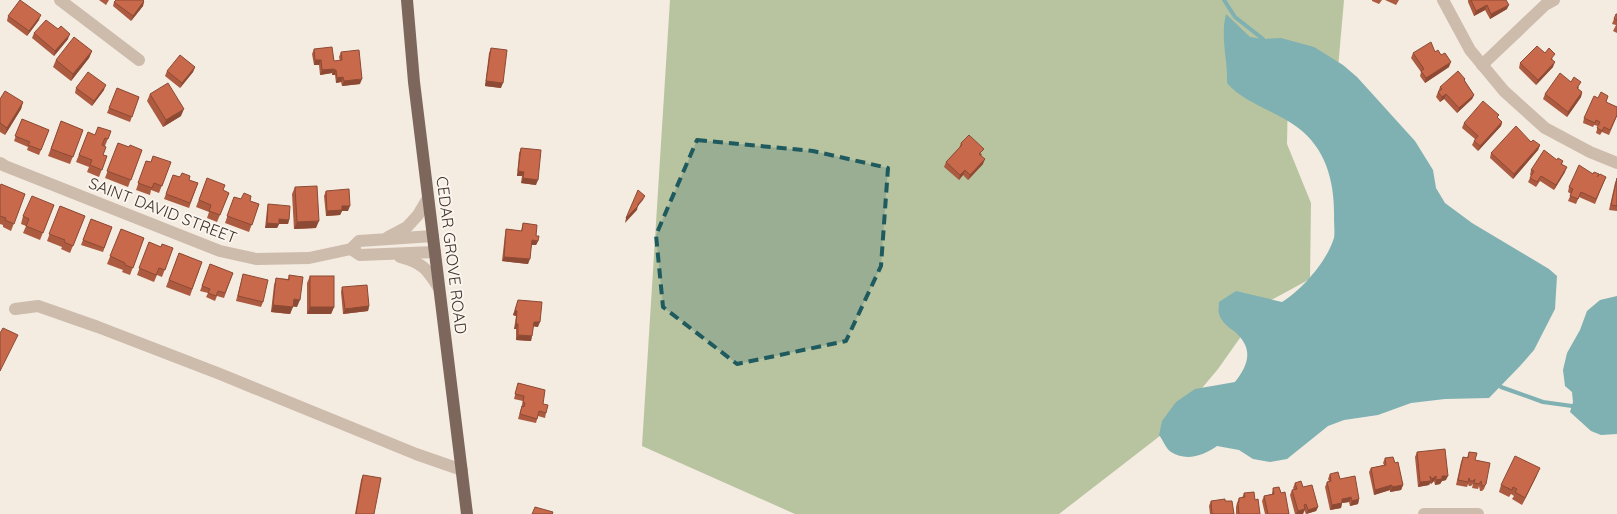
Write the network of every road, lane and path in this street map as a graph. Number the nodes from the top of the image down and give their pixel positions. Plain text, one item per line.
1 (60, 0) edge
2 (407, 0) edge
3 (1443, 0) edge
4 (1554, 0) edge
5 (139, 60) dead end
6 (1482, 65) junction
7 (0, 162) edge
8 (1617, 163) edge
9 (428, 198) junction
10 (433, 236) junction
11 (384, 239) junction
12 (351, 249) junction
13 (435, 252) junction
14 (385, 254) junction
15 (439, 288) junction
16 (15, 309) dead end
17 (462, 470) junction
18 (467, 514) edge
19 (1424, 514) edge
20 (1478, 514) edge

1 - 5 street
2 - 9 main road, CEDAR GROVE ROAD
3 - 6 street
4 - 6 street
6 - 8 street
7 - 12 street, SAINT DAVID STREET
9 - 10 main road, CEDAR GROVE ROAD
9 - 11 street
10 - 11 street, SAINT DAVID STREET
10 - 13 main road, CEDAR GROVE ROAD
11 - 12 street, SAINT DAVID STREET
12 - 14 street, SAINT DAVID STREET
13 - 14 street, SAINT DAVID STREET
13 - 15 main road, CEDAR GROVE ROAD
14 - 15 street
15 - 17 main road, CEDAR GROVE ROAD
16 - 17 street
17 - 18 main road, CEDAR GROVE ROAD
19 - 20 street

